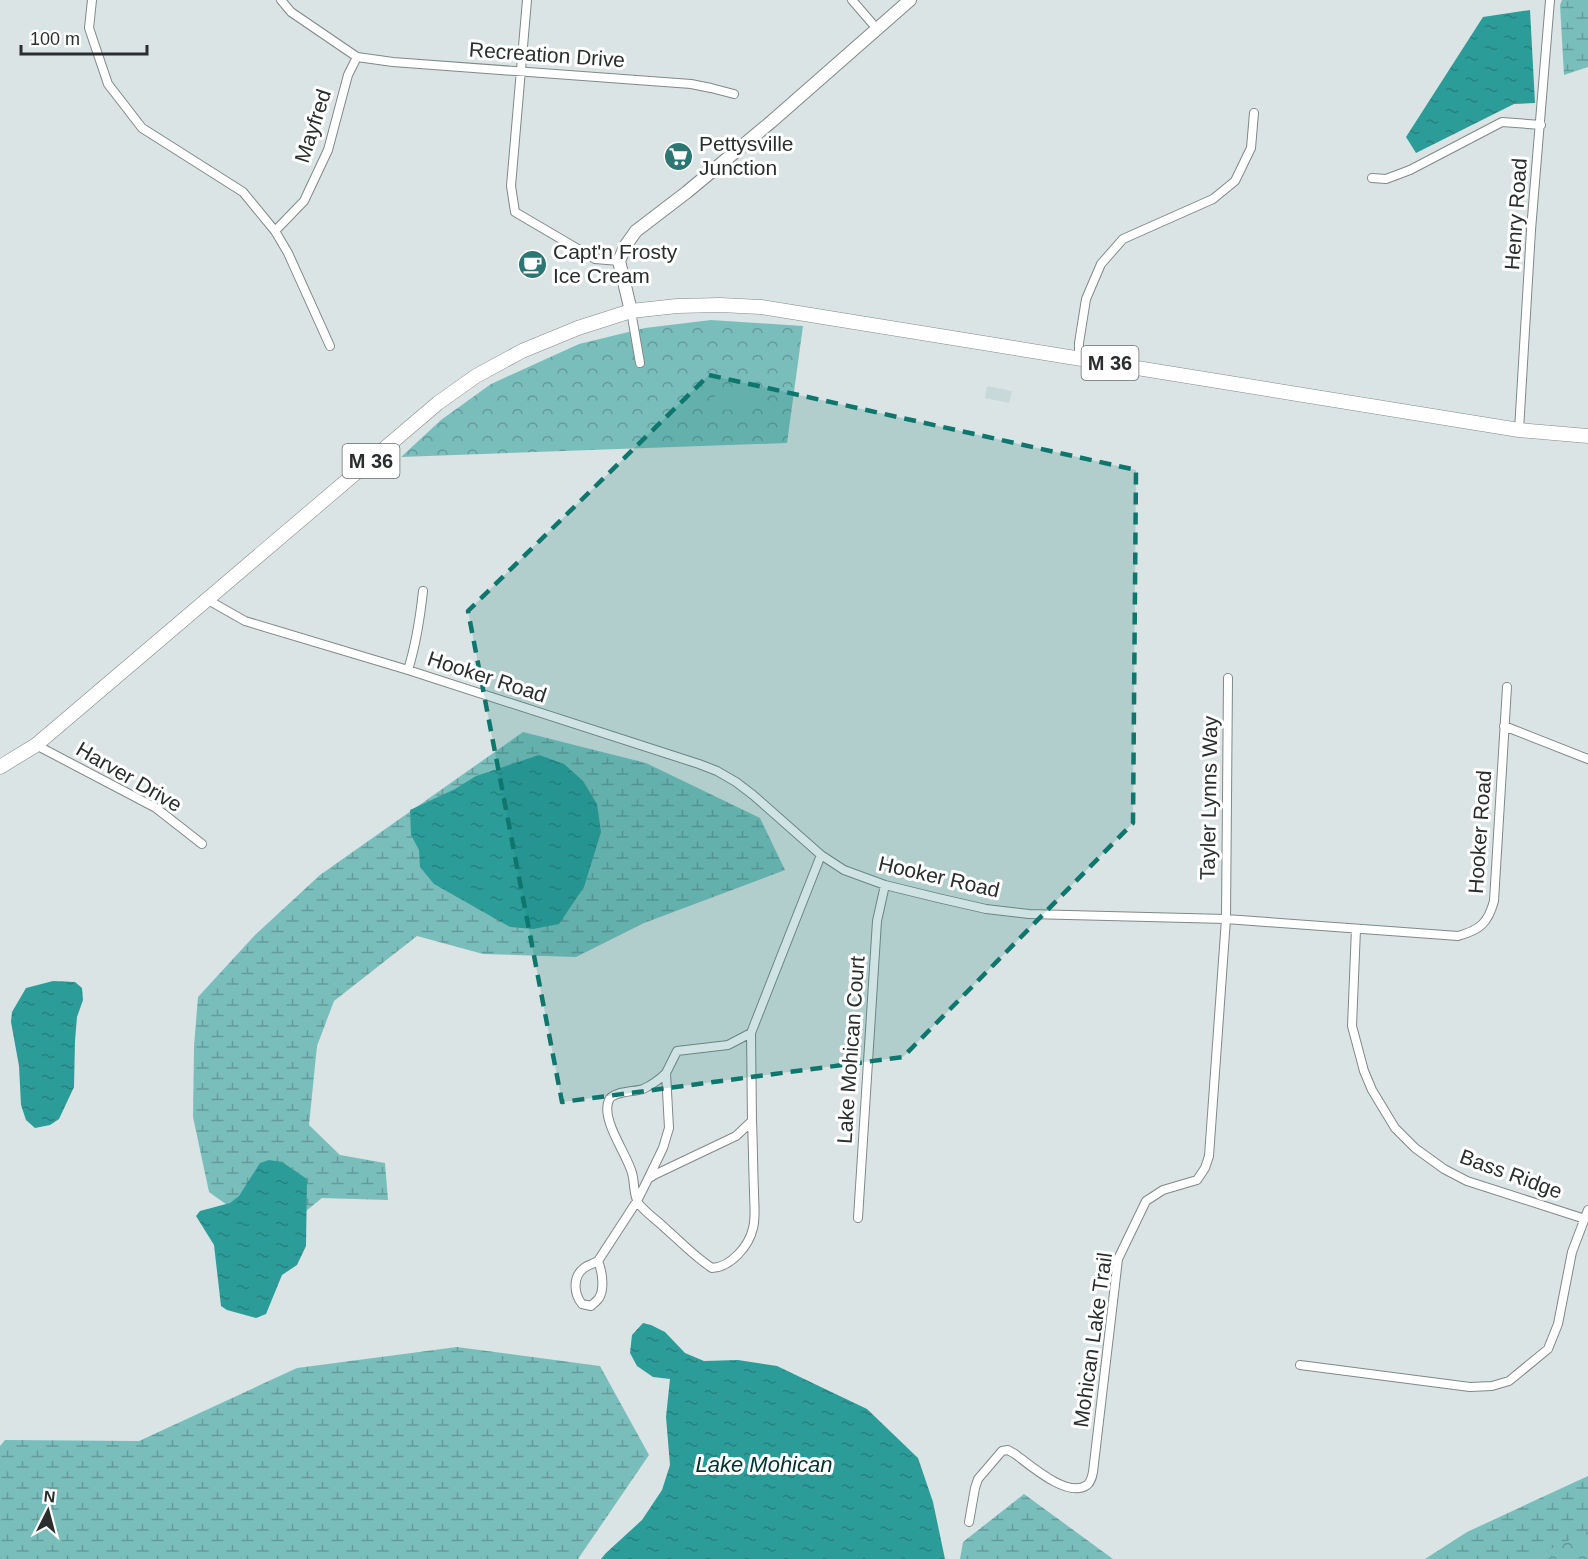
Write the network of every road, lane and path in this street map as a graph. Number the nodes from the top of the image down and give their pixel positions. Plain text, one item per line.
1 (92, 0) edge
2 (281, 0) edge
3 (527, 0) edge
4 (852, 0) edge
5 (910, 0) edge
6 (1550, 0) edge
7 (877, 29) junction
8 (357, 57) junction
9 (520, 71) junction
10 (734, 94) dead end
11 (1254, 113) dead end
12 (1540, 125) junction
13 (1372, 177) dead end
14 (275, 231) junction
15 (620, 261) junction
16 (631, 312) junction
17 (330, 346) dead end
18 (1078, 358) junction
19 (640, 363) dead end
20 (1519, 430) junction
21 (1588, 436) edge
22 (423, 591) dead end
23 (208, 600) junction
24 (408, 670) junction
25 (1228, 678) dead end
26 (1507, 687) dead end
27 (1504, 726) junction
28 (36, 745) junction
29 (1588, 759) edge
30 (0, 767) edge
31 (202, 844) dead end
32 (820, 855) junction
33 (885, 885) junction
34 (1226, 919) junction
35 (1356, 929) junction
36 (752, 1033) junction
37 (666, 1073) junction
38 (752, 1121) junction
39 (648, 1179) junction
40 (637, 1201) junction
41 (1586, 1215) edge
42 (858, 1218) dead end
43 (598, 1261) junction
44 (1300, 1365) dead end
45 (969, 1522) dead end

1 - 14 street
2 - 8 street
3 - 9 street
4 - 7 street
5 - 7 main road
6 - 12 street, Henry Road
7 - 15 main road
8 - 9 street, Recreation Drive
8 - 14 street, Mayfred
9 - 10 street, Recreation Drive
9 - 15 street
11 - 18 street
12 - 13 street
12 - 20 street, Henry Road
14 - 17 street
15 - 16 main road
16 - 18 main road, M 36
16 - 19 street
16 - 23 main road, M 36
18 - 20 main road, M 36
20 - 21 main road, M 36
22 - 24 street
23 - 24 street, Hooker Road
23 - 28 main road, M 36
24 - 32 street, Hooker Road
25 - 34 street, Tayler Lynns Way
26 - 27 street, Hooker Road
27 - 29 street
27 - 35 street, Hooker Road
28 - 30 main road, M 36
28 - 31 street, Harver Drive
32 - 33 street, Hooker Road
32 - 36 street
33 - 34 street, Hooker Road
33 - 42 street, Lake Mohican Court
34 - 35 street, Hooker Road
34 - 45 street, Mohican Lake Trail
35 - 41 street, Bass Ridge
36 - 37 street
36 - 38 street
37 - 39 street
37 - 40 street
38 - 39 street
38 - 40 street
39 - 40 street
40 - 43 street
41 - 44 street
43 - 43 street

